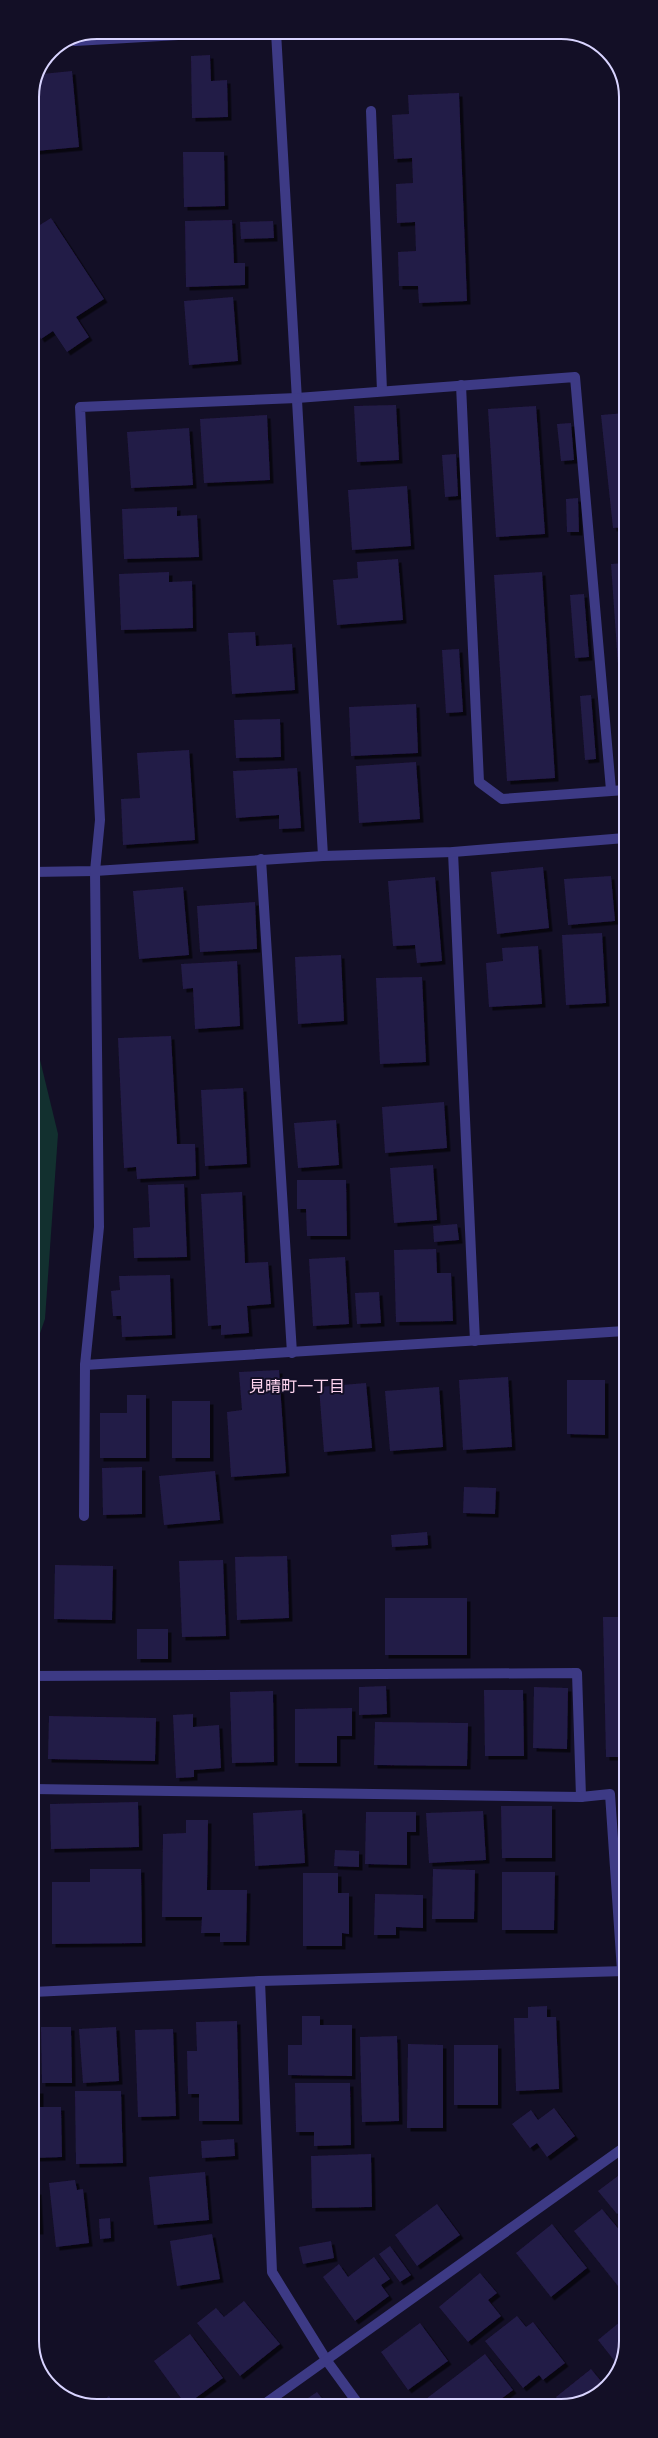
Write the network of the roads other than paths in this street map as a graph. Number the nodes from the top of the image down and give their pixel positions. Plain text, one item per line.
1 (109, 39) edge
2 (276, 39) edge
3 (84, 40) edge
4 (371, 111) dead end
5 (461, 385) junction
6 (382, 391) junction
7 (297, 398) junction
8 (611, 790) junction
9 (619, 790) edge
10 (619, 839) edge
11 (453, 852) junction
12 (323, 856) junction
13 (261, 859) junction
14 (39, 872) edge
15 (95, 872) junction
16 (619, 1331) edge
17 (476, 1341) junction
18 (292, 1353) junction
19 (85, 1365) junction
20 (84, 1516) dead end
21 (39, 1676) edge
22 (39, 1789) edge
23 (581, 1797) junction
24 (619, 1908) edge
25 (619, 1971) edge
26 (260, 1981) junction
27 (39, 1992) edge
28 (619, 2151) edge
29 (327, 2361) junction
30 (272, 2399) edge
31 (355, 2399) edge

1 - 3 street
2 - 7 street
4 - 6 street
5 - 6 street
5 - 8 street
5 - 8 street
6 - 7 street
7 - 12 street
7 - 15 street
8 - 9 street
10 - 11 street
11 - 12 street
11 - 17 street
12 - 13 street
13 - 15 street
13 - 18 street
14 - 15 street
15 - 19 street
16 - 17 street
17 - 18 street
18 - 19 street
19 - 20 street
21 - 23 street
22 - 23 street
23 - 24 street
25 - 26 street
26 - 27 street
26 - 29 street
28 - 29 street
29 - 30 street
29 - 31 street

